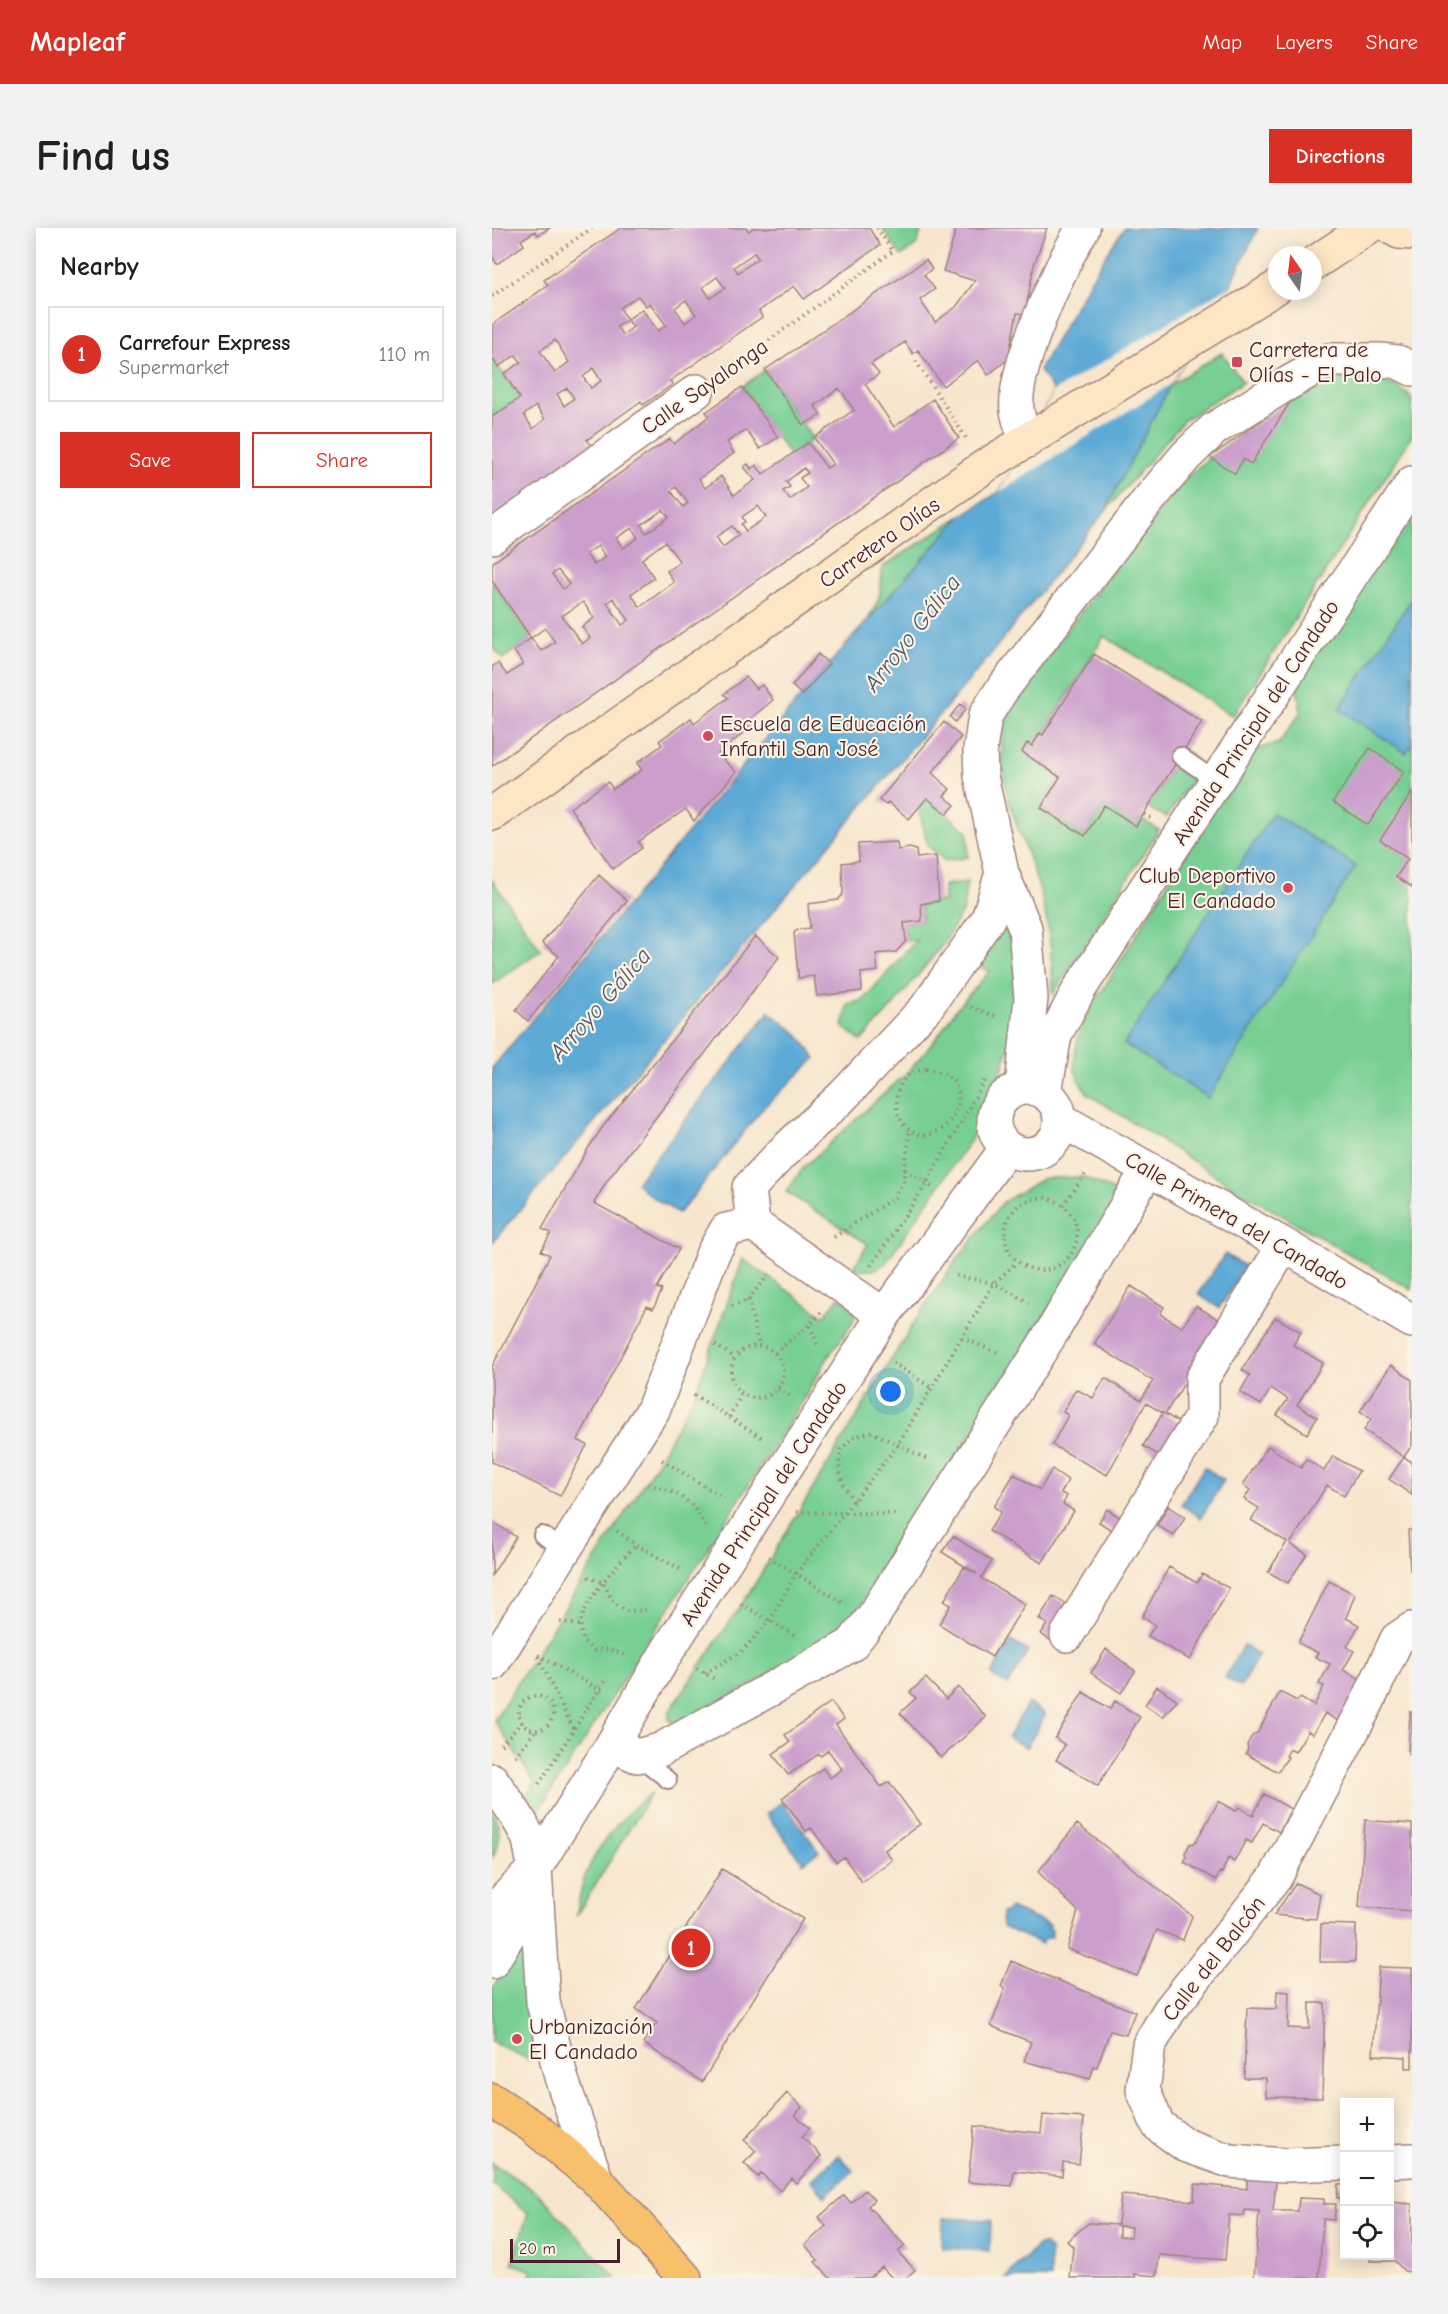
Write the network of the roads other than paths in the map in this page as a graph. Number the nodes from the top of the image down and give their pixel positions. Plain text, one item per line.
1 (1083, 228) edge
2 (1366, 228) edge
3 (1392, 228) edge
4 (1412, 233) edge
5 (1322, 258) edge
6 (1268, 293) edge
7 (1412, 369) edge
8 (697, 392) road end
9 (1027, 441) junction
10 (1412, 483) edge
11 (492, 537) edge
12 (1180, 756) dead end
13 (1216, 781) junction
14 (492, 814) edge
15 (1002, 873) junction
16 (1033, 1089) junction
17 (1061, 1120) junction
18 (1007, 1148) junction
19 (1148, 1169) junction
20 (753, 1224) junction
21 (1284, 1245) junction
22 (884, 1315) junction
23 (1412, 1322) edge
24 (1412, 1629) edge
25 (1068, 1635) dead end
26 (492, 1664) edge
27 (625, 1750) junction
28 (492, 1780) edge
29 (668, 1780) dead end
30 (535, 1868) junction
31 (492, 1902) edge
32 (492, 1912) edge
33 (492, 1962) edge
34 (492, 2100) edge
35 (1412, 2160) edge
36 (1394, 2161) edge
37 (1340, 2163) edge
38 (596, 2179) junction
39 (685, 2278) edge

1 - 9 street
2 - 5 main road
3 - 4 main road
6 - 9 main road, Carretera Olías
7 - 15 street
8 - 11 street, Calle Sayalonga
9 - 14 main road, Carretera Olías
10 - 13 street, Avenida Principal del Candado
12 - 13 lane
13 - 16 street, Avenida Principal del Candado
15 - 16 street
15 - 20 street
16 - 17 street
16 - 18 street
17 - 18 street
17 - 19 street, Calle Primera del Candado
18 - 22 street, Avenida Principal del Candado
19 - 21 street, Calle Primera del Candado
19 - 27 street
20 - 22 street
20 - 26 street
21 - 23 street, Calle Primera del Candado
21 - 25 street
22 - 27 street, Avenida Principal del Candado
24 - 37 street, Calle del Balcón
27 - 29 lane
27 - 30 street, Avenida Principal del Candado
28 - 30 street
30 - 31 street, Avenida Principal del Candado
30 - 32 street, Avenida Principal del Candado
30 - 33 street, Avenida Principal del Candado
30 - 38 street
34 - 38 main road
35 - 36 street
38 - 39 main road

